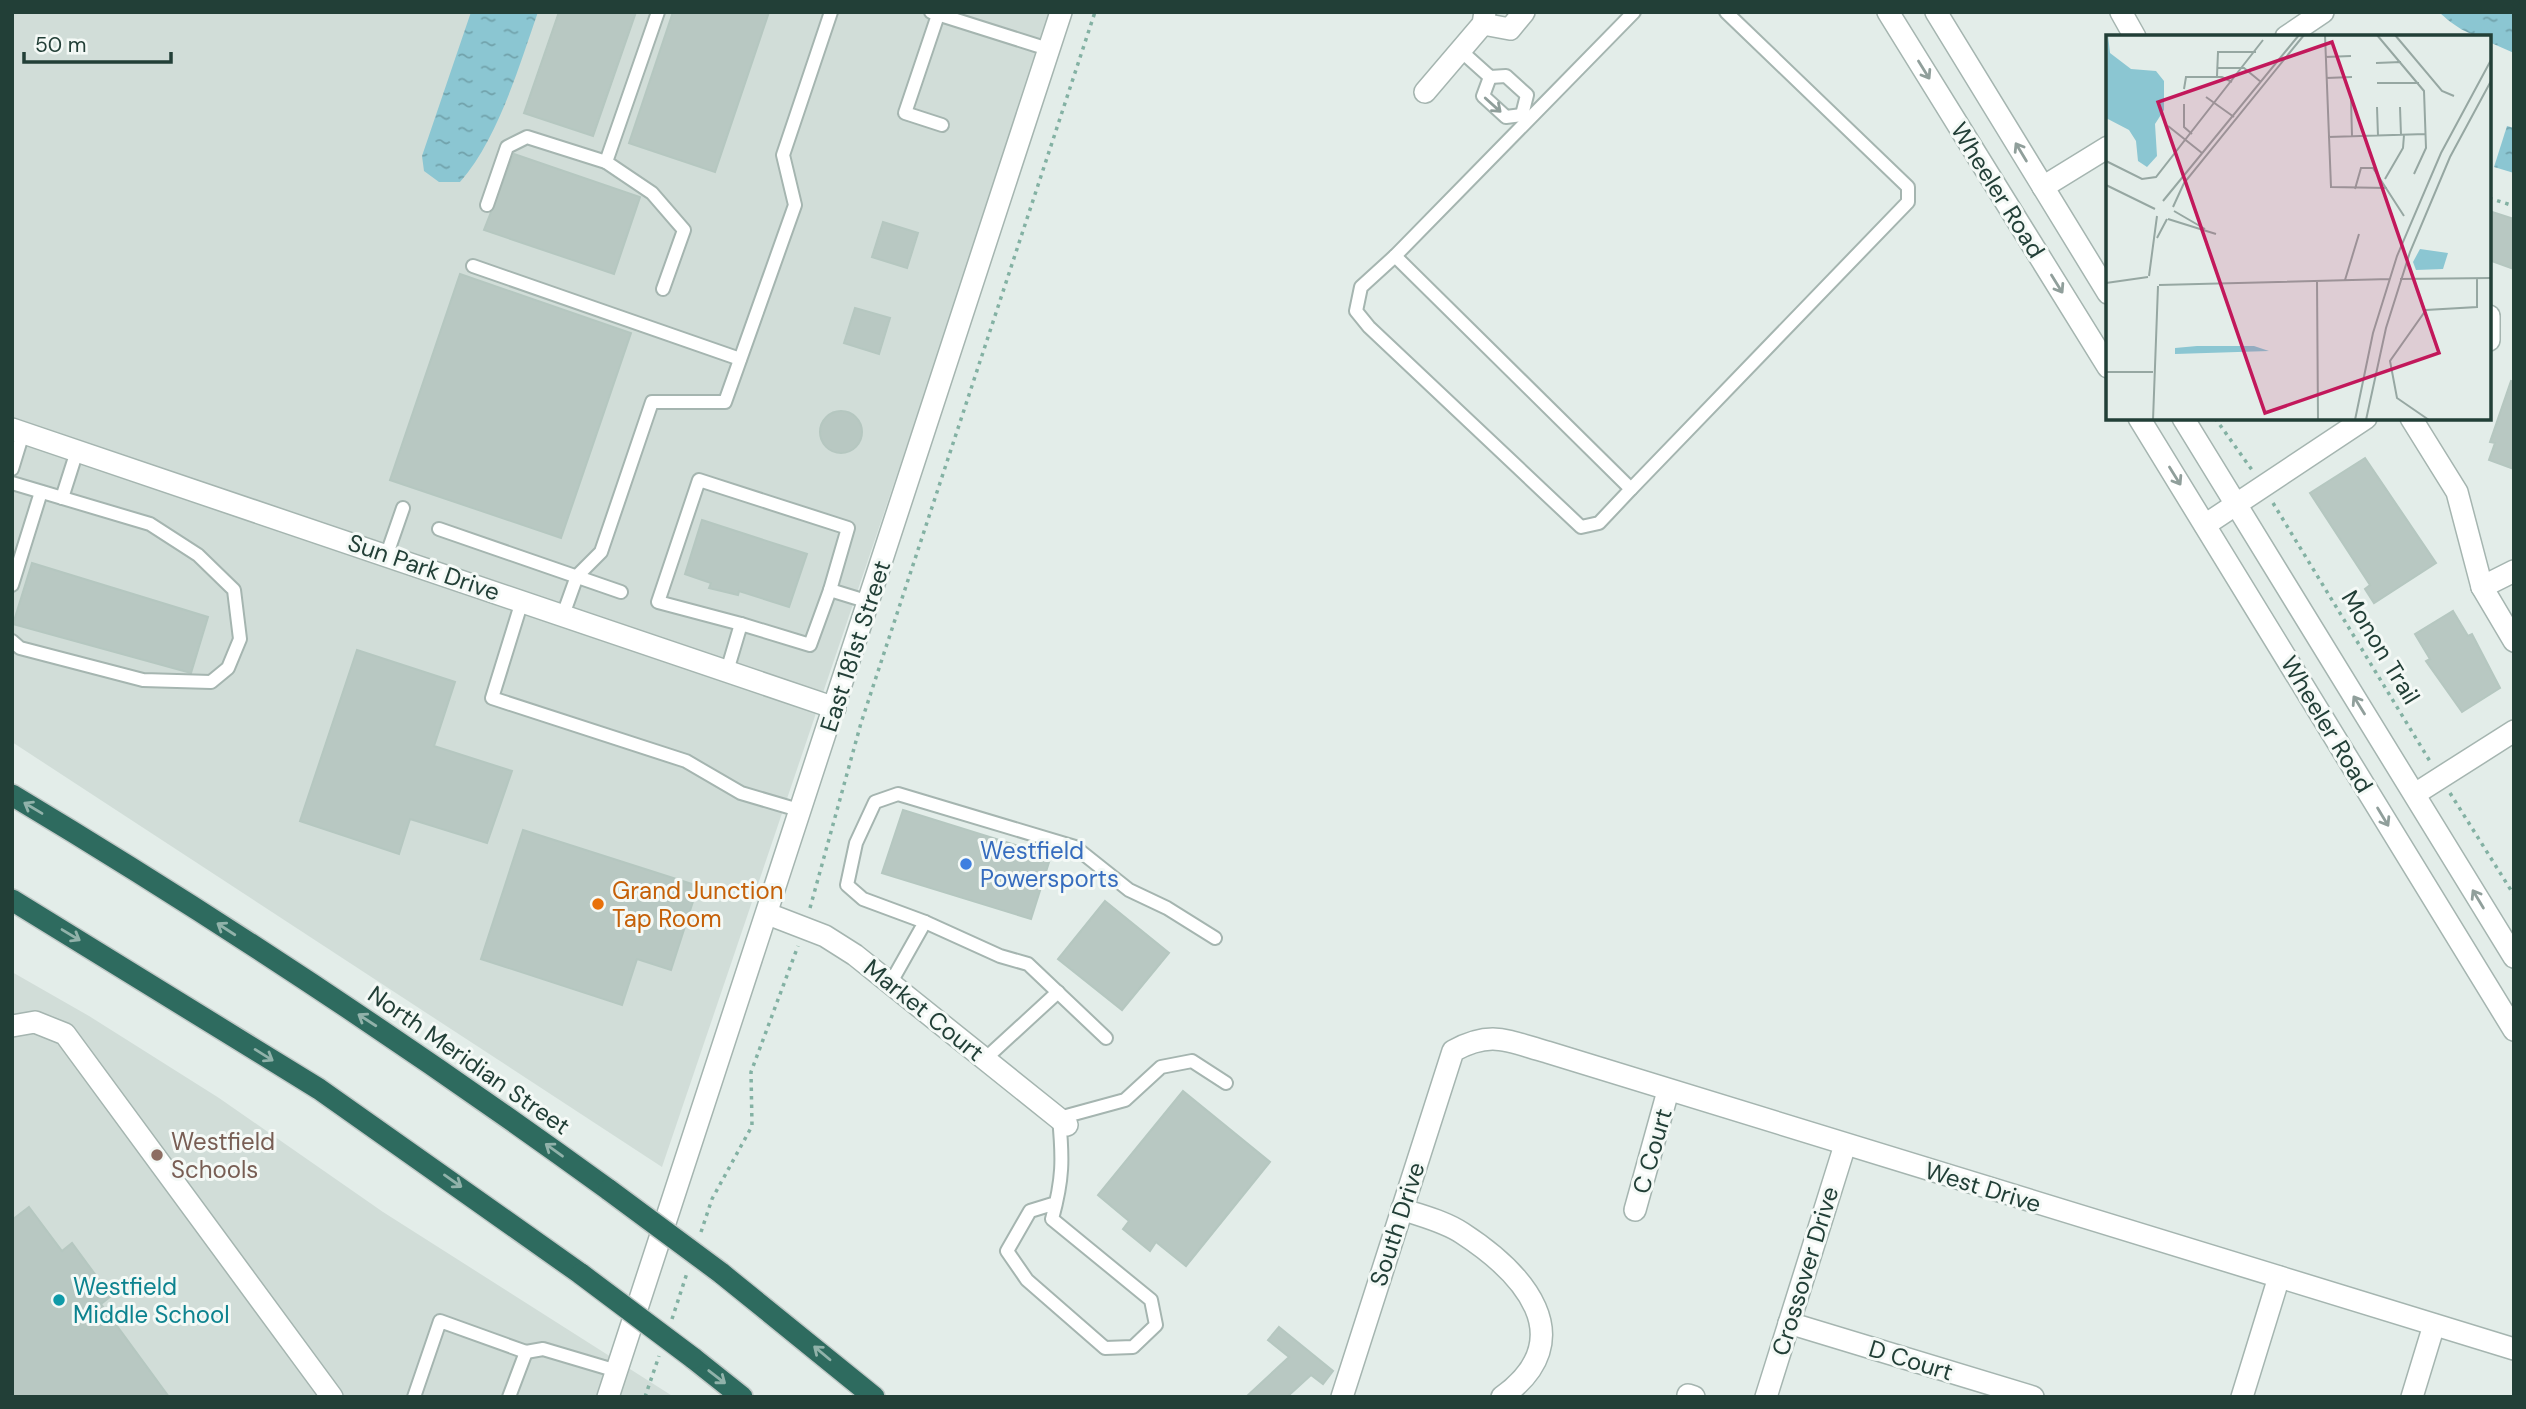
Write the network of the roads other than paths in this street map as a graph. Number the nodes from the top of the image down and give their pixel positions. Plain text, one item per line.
1 (658, 12) edge
2 (831, 12) edge
3 (1061, 12) edge
4 (1524, 12) edge
5 (1634, 12) edge
6 (1726, 12) edge
7 (1888, 12) edge
8 (1936, 12) edge
9 (2121, 12) edge
10 (2323, 12) edge
11 (935, 13) edge
12 (971, 18) edge
13 (1484, 18) edge
14 (2134, 35) edge
15 (2289, 35) edge
16 (1048, 49) junction
17 (1461, 51) junction
18 (1490, 77) junction
19 (1425, 92) dead end
20 (1525, 118) junction
21 (943, 125) dead end
22 (2106, 148) edge
23 (606, 162) junction
24 (2043, 187) junction
25 (488, 205) dead end
26 (1395, 256) junction
27 (473, 266) dead end
28 (663, 289) dead end
29 (2106, 290) edge
30 (740, 359) junction
31 (2106, 364) edge
32 (2140, 420) edge
33 (2184, 420) edge
34 (2363, 420) edge
35 (2412, 420) edge
36 (18, 431) edge
37 (77, 450) junction
38 (12, 469) edge
39 (12, 483) edge
40 (1631, 489) junction
41 (41, 492) junction
42 (62, 498) junction
43 (2235, 505) junction
44 (403, 508) dead end
45 (2205, 525) junction
46 (439, 529) dead end
47 (387, 554) junction
48 (2514, 571) edge
49 (577, 576) junction
50 (12, 585) edge
51 (2482, 587) junction
52 (830, 590) junction
53 (621, 592) dead end
54 (522, 601) junction
55 (869, 601) junction
56 (563, 615) junction
57 (741, 624) junction
58 (12, 640) edge
59 (2514, 641) edge
60 (727, 671) junction
61 (835, 708) junction
62 (2514, 732) edge
63 (2414, 794) junction
64 (12, 795) edge
65 (802, 811) junction
66 (12, 900) edge
67 (768, 914) junction
68 (925, 922) junction
69 (1215, 938) dead end
70 (2514, 957) edge
71 (890, 984) junction
72 (1058, 992) junction
73 (12, 1026) edge
74 (2514, 1030) edge
75 (1106, 1038) dead end
76 (1454, 1051) joint
77 (985, 1059) junction
78 (1226, 1083) dead end
79 (1668, 1091) junction
80 (1063, 1121) junction
81 (1845, 1145) junction
82 (1056, 1203) junction
83 (1402, 1209) junction
84 (1635, 1210) dead end
85 (2279, 1278) junction
86 (1789, 1323) junction
87 (2434, 1325) junction
88 (2514, 1349) edge
89 (526, 1352) junction
90 (617, 1371) junction
91 (332, 1397) edge
92 (414, 1397) edge
93 (509, 1397) edge
94 (608, 1397) edge
95 (742, 1397) edge
96 (874, 1397) edge
97 (1342, 1397) edge
98 (1502, 1397) edge
99 (1766, 1397) edge
100 (2033, 1397) edge
101 (2242, 1397) edge
102 (2412, 1397) edge

1 - 23 lane
2 - 30 lane
3 - 16 street, East 181st Street
4 - 13 street
5 - 20 lane
6 - 40 lane
7 -> 31 street, Wheeler Road
24 -> 8 street, Wheeler Road
9 - 14 street
10 - 15 street
11 - 12 lane
11 - 21 lane
12 - 16 lane
13 - 17 street
16 - 55 street, East 181st Street
17 - 18 lane
17 - 19 street
18 - 20 lane
18 -> 20 lane
20 - 26 lane
22 - 24 street
23 - 25 lane
23 - 28 lane
24 - 29 street, Wheeler Road
26 - 40 lane
26 - 40 lane
27 - 30 lane
30 - 49 lane
32 -> 45 street, Wheeler Road
33 - 43 street, Wheeler Road
34 - 43 street
35 - 51 street
36 - 37 street, Sun Park Drive
36 - 38 lane
37 - 42 lane
37 - 47 street, Sun Park Drive
39 - 41 lane
41 - 42 lane
41 - 50 lane
42 - 58 lane
43 - 45 street
63 -> 43 street, Wheeler Road
44 - 47 lane
45 -> 74 street, Wheeler Road
46 - 49 lane
47 - 54 street, Sun Park Drive
48 - 51 street
49 - 53 lane
49 - 56 lane
51 - 59 street
52 - 55 lane
52 - 57 lane
52 - 57 lane
54 - 56 street, Sun Park Drive
54 - 65 lane
55 - 61 street, East 181st Street
56 - 60 street, Sun Park Drive
57 - 60 lane
60 - 61 street, Sun Park Drive
61 - 65 street, East 181st Street
62 - 63 street
70 -> 63 street, Wheeler Road
96 -> 64 highway, North Meridian Street, bridge
65 - 67 street, East 181st Street
66 -> 95 highway, bridge
67 - 71 street, Market Court
67 - 90 street, East 181st Street
68 - 69 lane
68 - 71 lane
68 - 72 lane
71 - 77 street, Market Court
72 - 75 lane
72 - 77 lane
73 - 91 street
76 - 79 street, West Drive
76 - 83 street, South Drive
77 - 80 street, Market Court
78 - 80 lane
79 - 81 street, West Drive
79 - 84 street, C Court
80 - 82 lane
81 - 85 street, West Drive
81 - 86 street, Crossover Drive
82 - 82 lane
83 - 97 street, South Drive
83 - 98 street
85 - 87 street, West Drive
85 - 101 street
86 - 99 street, Crossover Drive
86 - 100 street, D Court
87 - 88 street, West Drive
87 - 102 street
89 - 90 lane
89 - 92 lane
89 - 93 lane
90 - 94 street, East 181st Street

